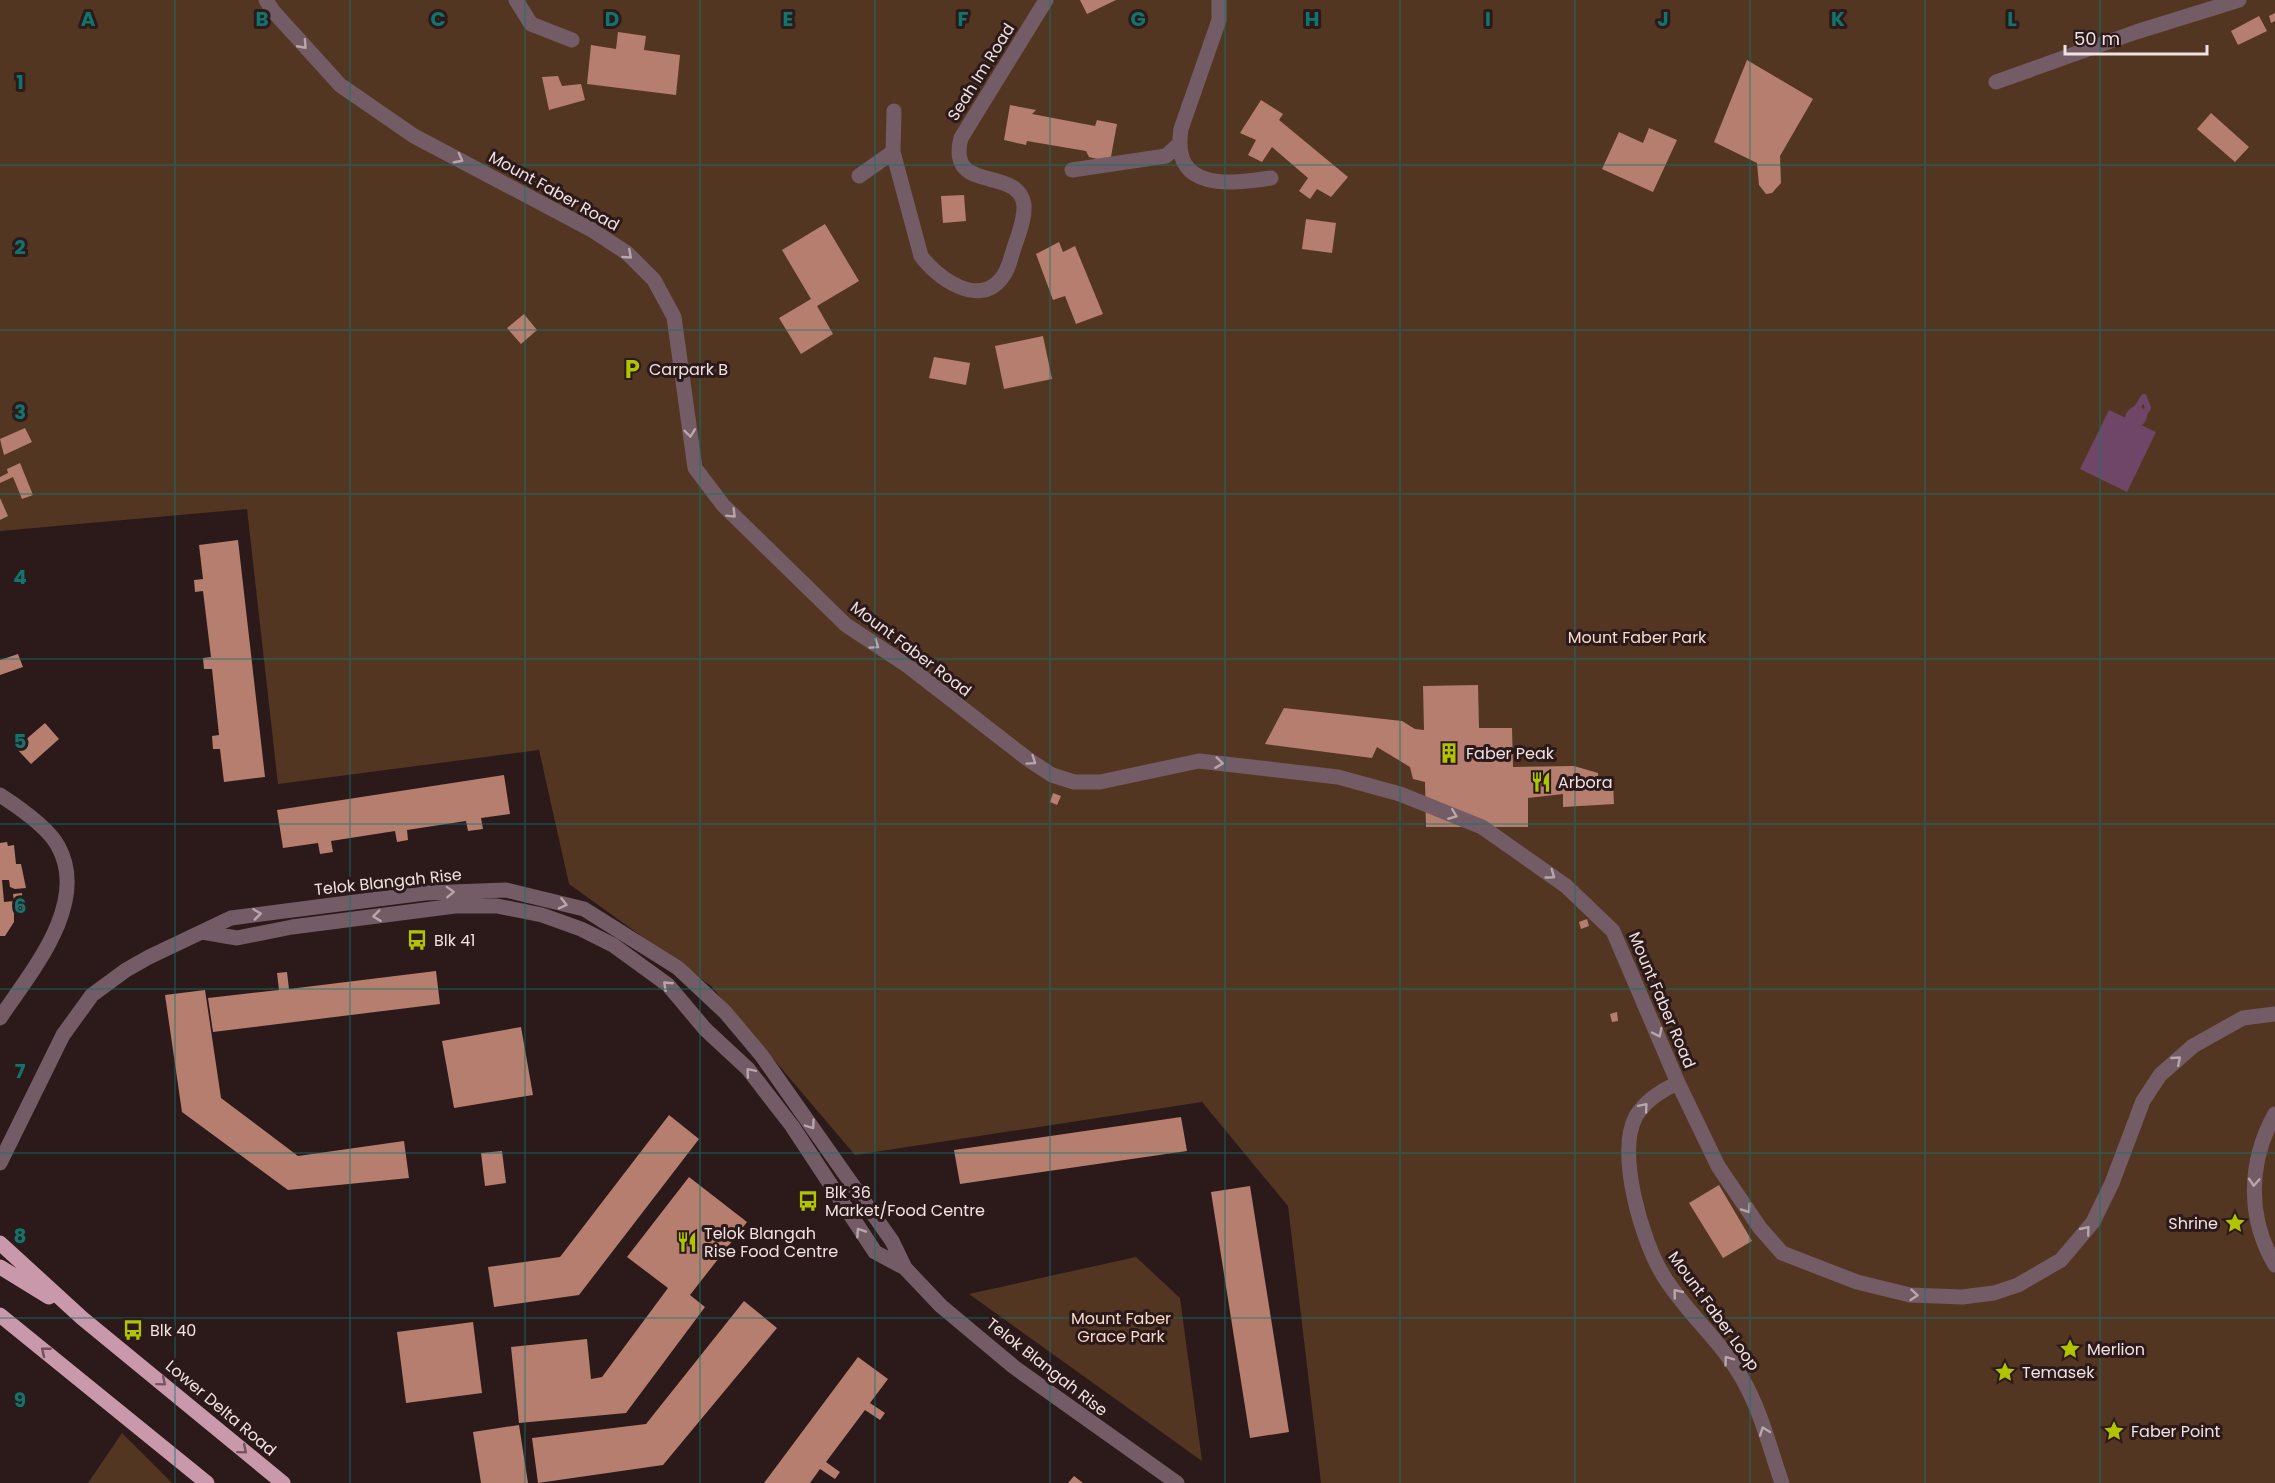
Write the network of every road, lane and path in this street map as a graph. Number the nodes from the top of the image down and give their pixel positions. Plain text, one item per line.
1 (266, 0) edge
2 (516, 0) edge
3 (1046, 0) edge
4 (1219, 0) edge
5 (2238, 0) edge
6 (572, 40) dead end
7 (1996, 82) dead end
8 (894, 111) dead end
9 (1178, 145) junction
10 (893, 152) junction
11 (1072, 170) dead end
12 (859, 176) dead end
13 (1271, 178) dead end
14 (0, 795) edge
15 (202, 932) junction
16 (725, 1012) junction
17 (2275, 1014) edge
18 (0, 1018) edge
19 (705, 1029) junction
20 (1678, 1083) junction
21 (2275, 1114) edge
22 (0, 1161) edge
23 (0, 1243) edge
24 (2275, 1265) edge
25 (0, 1267) edge
26 (904, 1269) junction
27 (0, 1315) edge
28 (82, 1318) junction
29 (207, 1483) edge
30 (284, 1483) edge
31 (1176, 1483) edge
32 (1782, 1483) edge

1 -> 20 street, Mount Faber Road
2 - 6 street
3 - 10 street, Seah Im Road
4 - 9 street
5 - 7 street
8 - 10 street, Seah Im Road
9 - 11 street
9 - 13 street
10 - 12 street
14 - 18 street
15 -> 16 street, Telok Blangah Rise
19 -> 15 street, Telok Blangah Rise
15 - 22 street, Telok Blangah Rise
16 - 19 street
16 -> 26 street, Telok Blangah Rise
20 -> 17 street
26 -> 19 street, Telok Blangah Rise
32 -> 20 street, Mount Faber Loop
21 -> 24 street
23 - 28 main road, Lower Delta Road
25 - 28 main road
26 - 31 street, Telok Blangah Rise
29 -> 27 main road
28 -> 30 main road, Lower Delta Road

